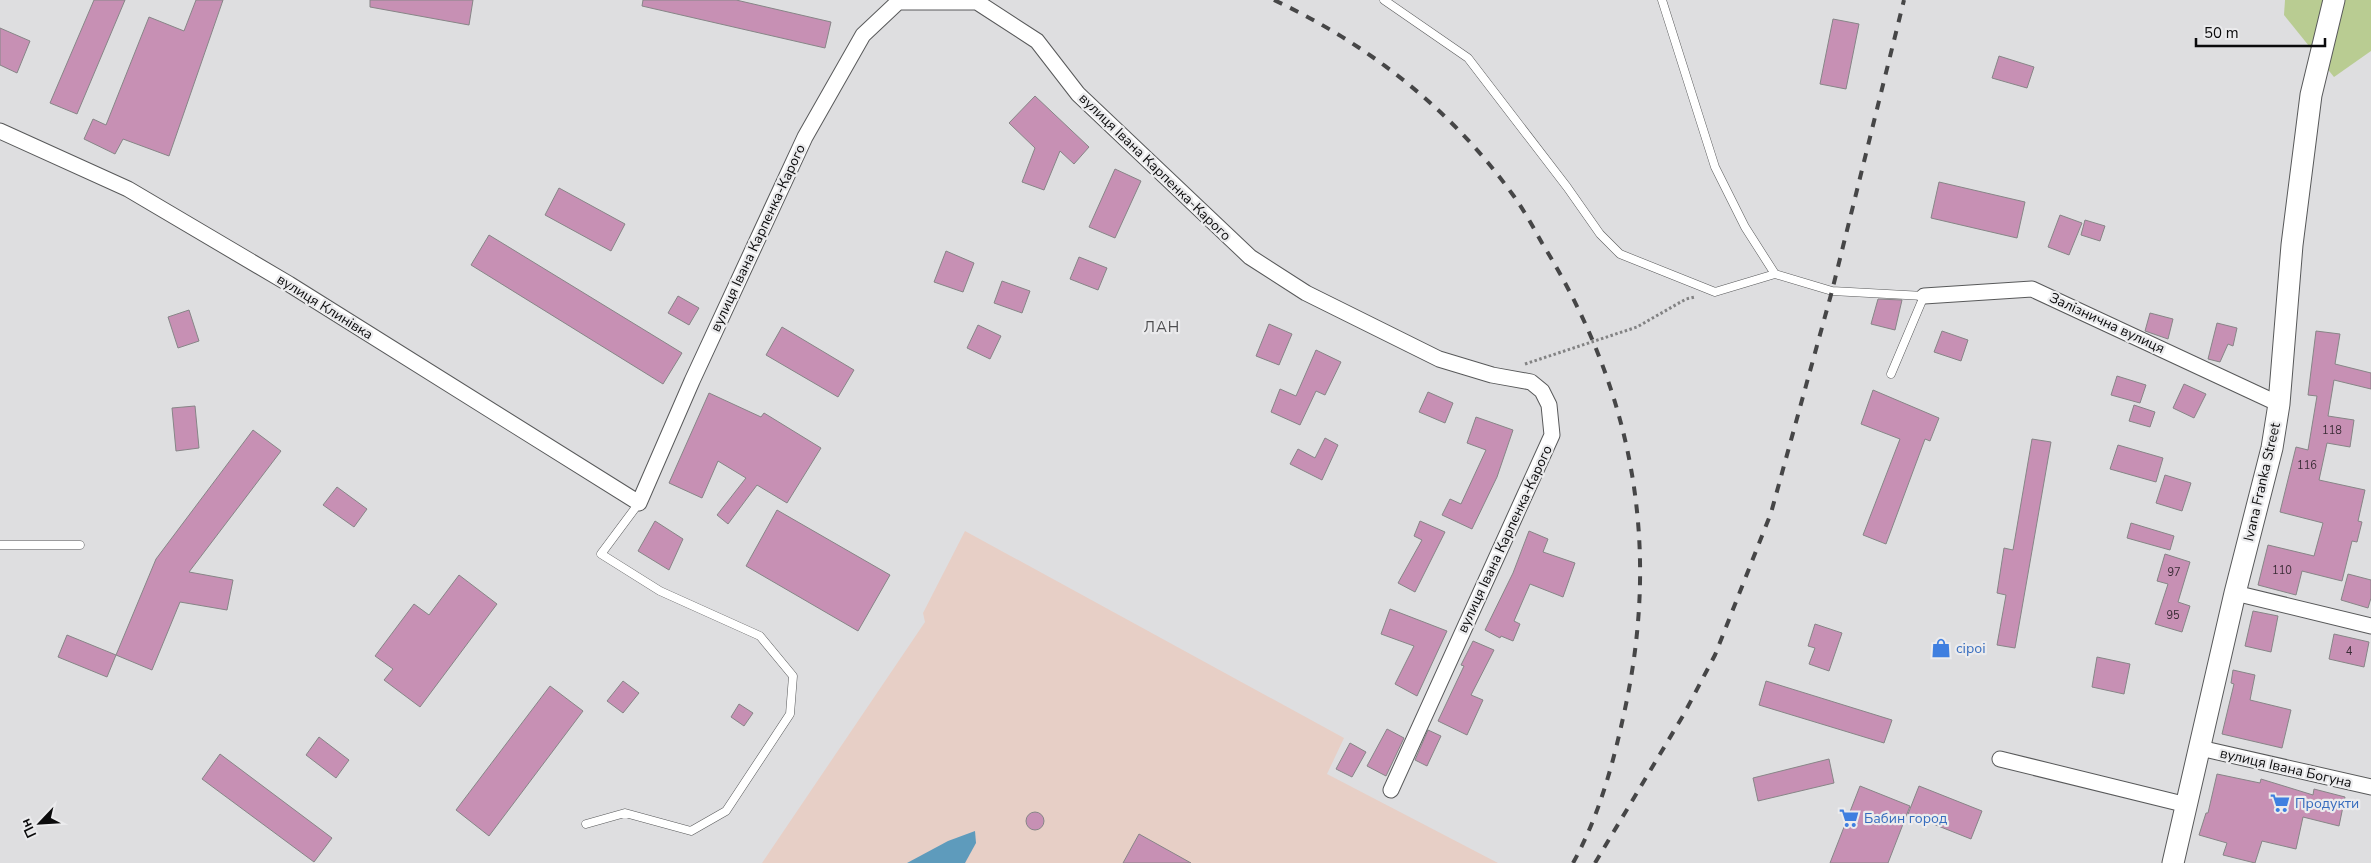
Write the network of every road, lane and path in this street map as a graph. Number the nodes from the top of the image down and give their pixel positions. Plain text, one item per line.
1 (1384, 0) edge
2 (1662, 0) edge
3 (2334, 0) edge
4 (0, 131) edge
5 (1775, 274) junction
6 (1715, 292) junction
7 (1924, 296) junction
8 (1520, 366) dead end
9 (1891, 374) dead end
10 (2280, 404) junction
11 (638, 503) junction
12 (0, 545) edge
13 (80, 546) dead end
14 (2235, 593) junction
15 (2371, 626) edge
16 (2200, 748) junction
17 (2000, 759) dead end
18 (2371, 787) edge
19 (1391, 790) dead end
20 (2188, 805) junction
21 (586, 824) dead end
22 (2173, 863) edge

1 - 6 lane
2 - 5 lane
3 - 10 main road, Ivana Franka Street
4 - 11 street, вулиця Клинівка
5 - 6 lane
5 - 7 lane
6 - 8 path
7 - 9 lane
7 - 10 street, Залізнична вулиця
10 - 14 main road, Ivana Franka Street
11 - 19 street, вулиця Івана Карпенка-Карого
11 - 21 lane
12 - 13 lane
14 - 15 street
14 - 16 main road, Ivana Franka Street
16 - 18 street, вулиця Івана Богуна
16 - 20 main road, Ivana Franka Street
17 - 20 street
20 - 22 main road, Ivana Franka Street

